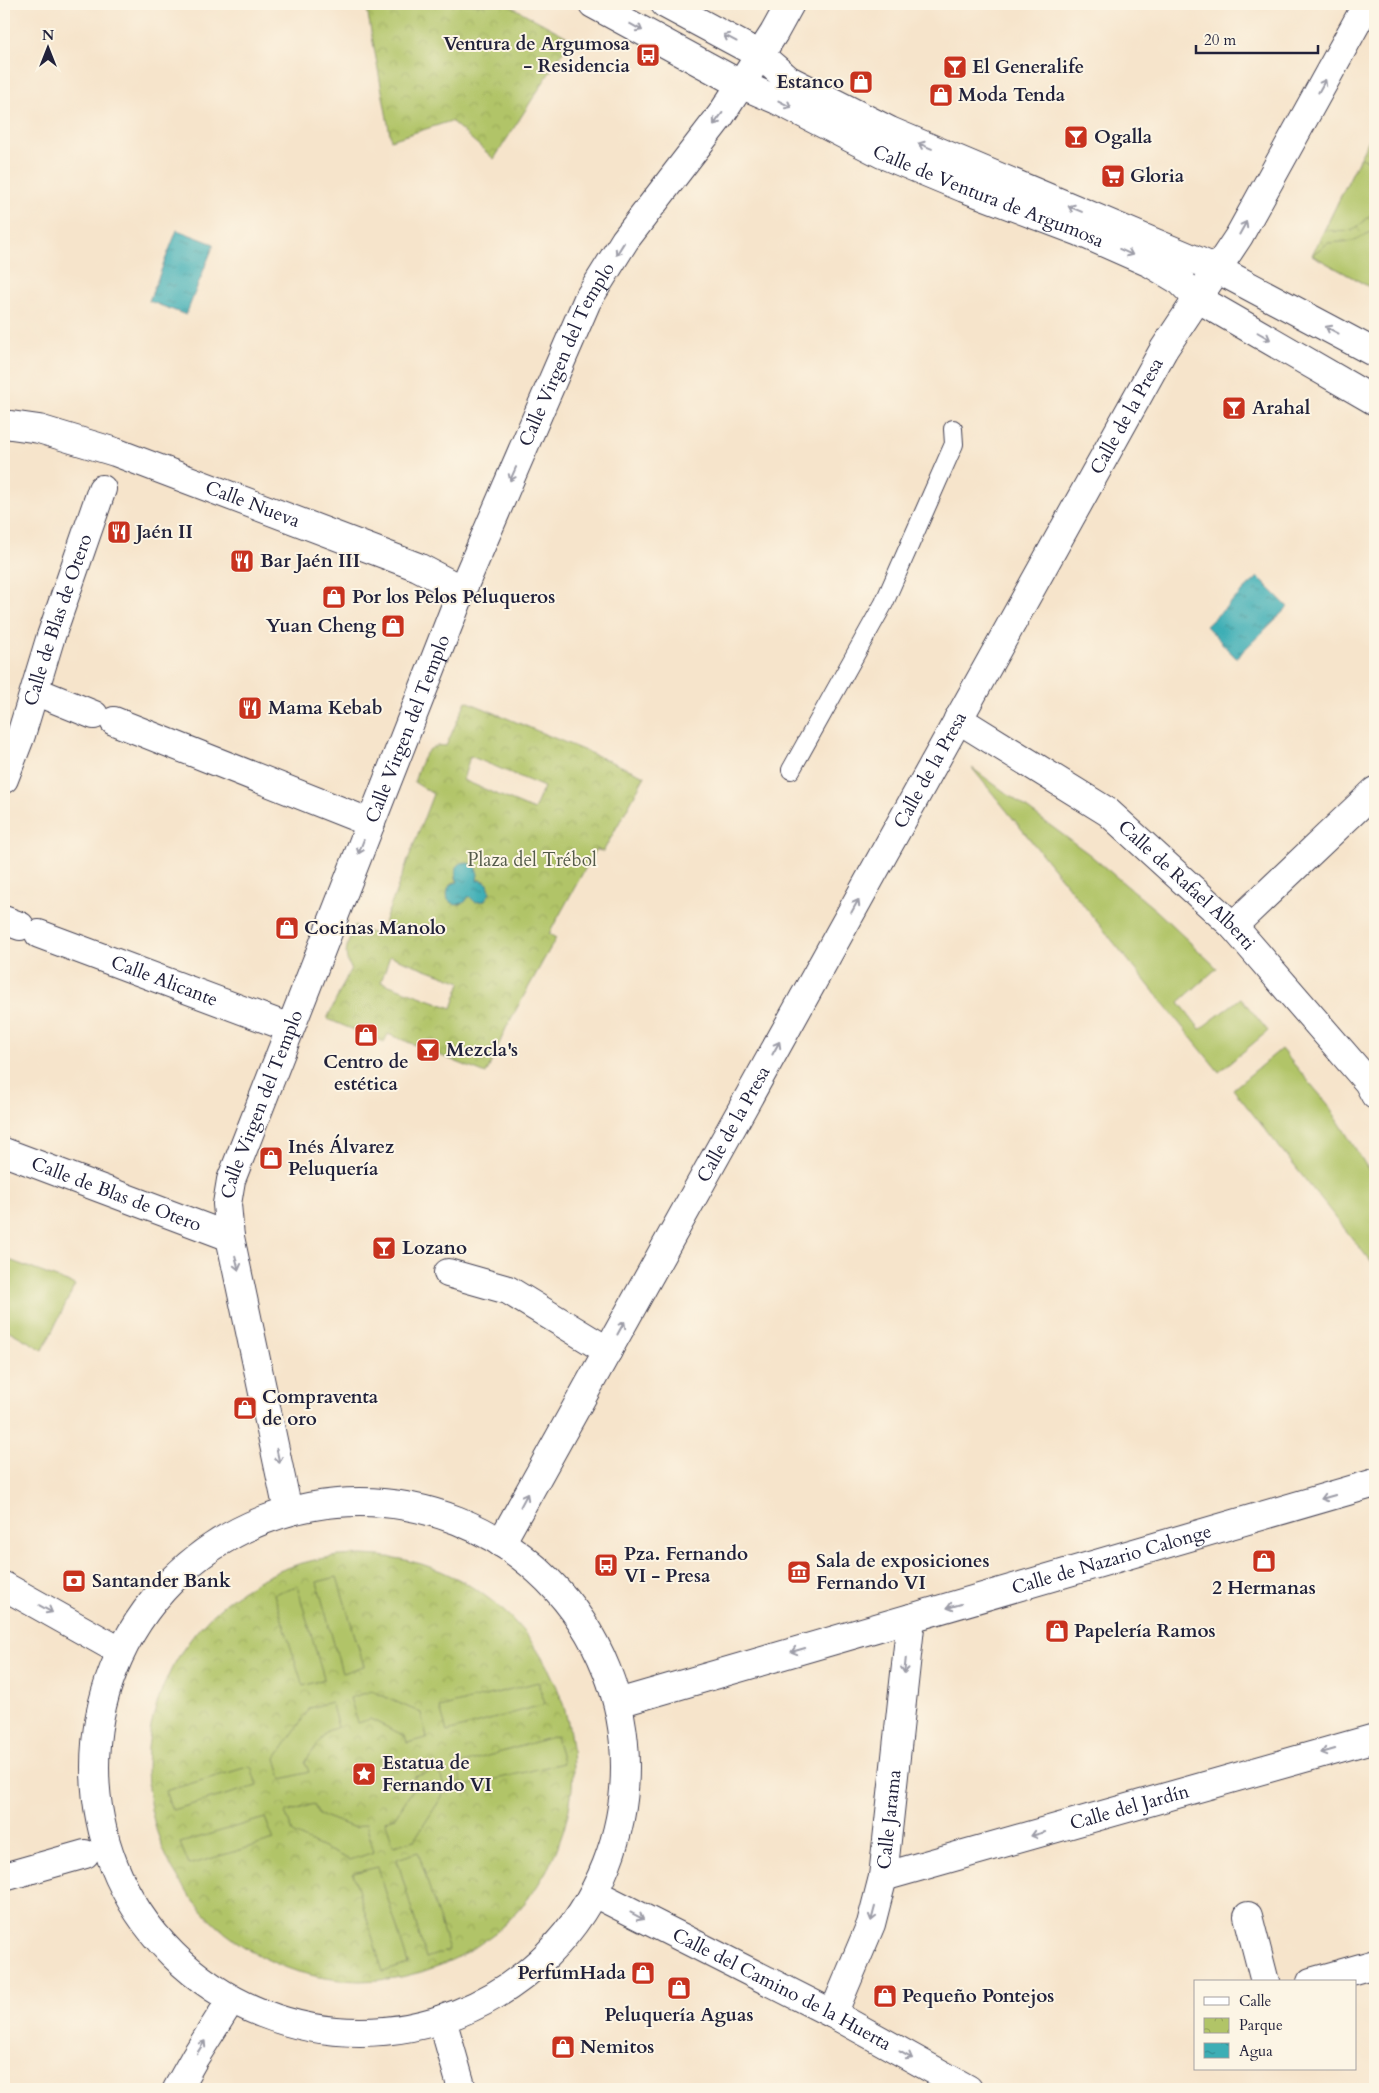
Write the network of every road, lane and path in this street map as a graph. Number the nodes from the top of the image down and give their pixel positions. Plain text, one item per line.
1 (593, 4) edge
2 (666, 4) edge
3 (790, 4) edge
4 (1367, 4) edge
5 (760, 55) junction
6 (740, 84) junction
7 (1217, 269) junction
8 (1198, 298) junction
9 (1375, 353) edge
10 (1375, 402) edge
11 (4, 414) edge
12 (4, 424) edge
13 (39, 429) junction
14 (953, 429) dead end
15 (102, 489) dead end
16 (462, 590) junction
17 (35, 692) junction
18 (958, 719) junction
19 (791, 770) dead end
20 (4, 779) edge
21 (1375, 792) edge
22 (371, 822) junction
23 (1233, 926) junction
24 (21, 927) edge
25 (290, 1028) junction
26 (1373, 1085) edge
27 (4, 1152) edge
28 (230, 1237) junction
29 (448, 1273) dead end
30 (608, 1351) junction
31 (1375, 1483) edge
32 (288, 1511) junction
33 (501, 1543) junction
34 (4, 1586) edge
35 (910, 1618) junction
36 (120, 1652) junction
37 (618, 1703) junction
38 (1375, 1738) edge
39 (85, 1854) dead end
40 (4, 1877) edge
41 (883, 1877) junction
42 (594, 1893) junction
43 (1248, 1916) dead end
44 (1375, 1964) edge
45 (1264, 1980) edge
46 (1319, 1980) edge
47 (231, 2000) junction
48 (833, 2014) junction
49 (442, 2019) junction
50 (177, 2089) edge
51 (462, 2089) edge
52 (968, 2089) edge

1 -> 6 street, Calle de Ventura de Argumosa
5 -> 2 street, Calle de Ventura de Argumosa
3 - 5 street, Calle Virgen del Templo
7 -> 4 street, Calle de la Presa
5 - 6 street, Calle Virgen del Templo
7 -> 5 street, Calle de Ventura de Argumosa
6 -> 8 street, Calle de Ventura de Argumosa
6 -> 16 street, Calle Virgen del Templo
7 - 8 street, Calle de la Presa
9 -> 7 street, Calle de Ventura de Argumosa
8 -> 10 street, Calle de Ventura de Argumosa
8 - 18 street, Calle de la Presa
11 - 13 street, Calle Nueva
12 - 13 street, Calle Nueva
13 - 16 street, Calle Nueva
14 - 19 lane
15 - 17 street, Calle de Blas de Otero
16 - 22 street, Calle Virgen del Templo
17 - 20 street, Calle de Blas de Otero
17 - 22 street
18 - 23 street, Calle de Rafael Alberti
30 -> 18 street, Calle de la Presa
21 - 23 street
22 -> 25 street, Calle Virgen del Templo
23 - 26 street, Calle de Rafael Alberti
24 - 25 street, Calle Alicante
25 - 28 street, Calle Virgen del Templo
27 - 28 street, Calle de Blas de Otero
28 -> 32 street, Calle Virgen del Templo
29 - 30 street
33 -> 30 street, Calle de la Presa
31 -> 35 street, Calle de Nazario Calonge
32 - 33 street
32 - 36 street
33 - 37 street
34 -> 36 street
35 -> 37 street, Calle de Nazario Calonge
35 -> 41 street, Calle Jarama
36 - 47 street
37 - 42 street
38 -> 41 street, Calle del Jardín
39 - 40 street
41 -> 48 street, Calle Jarama
42 -> 48 street, Calle del Camino de la Huerta
42 - 49 street
43 - 45 street
44 - 46 street
47 - 49 street
50 -> 47 street
48 -> 52 street, Calle del Camino de la Huerta
49 - 51 street

